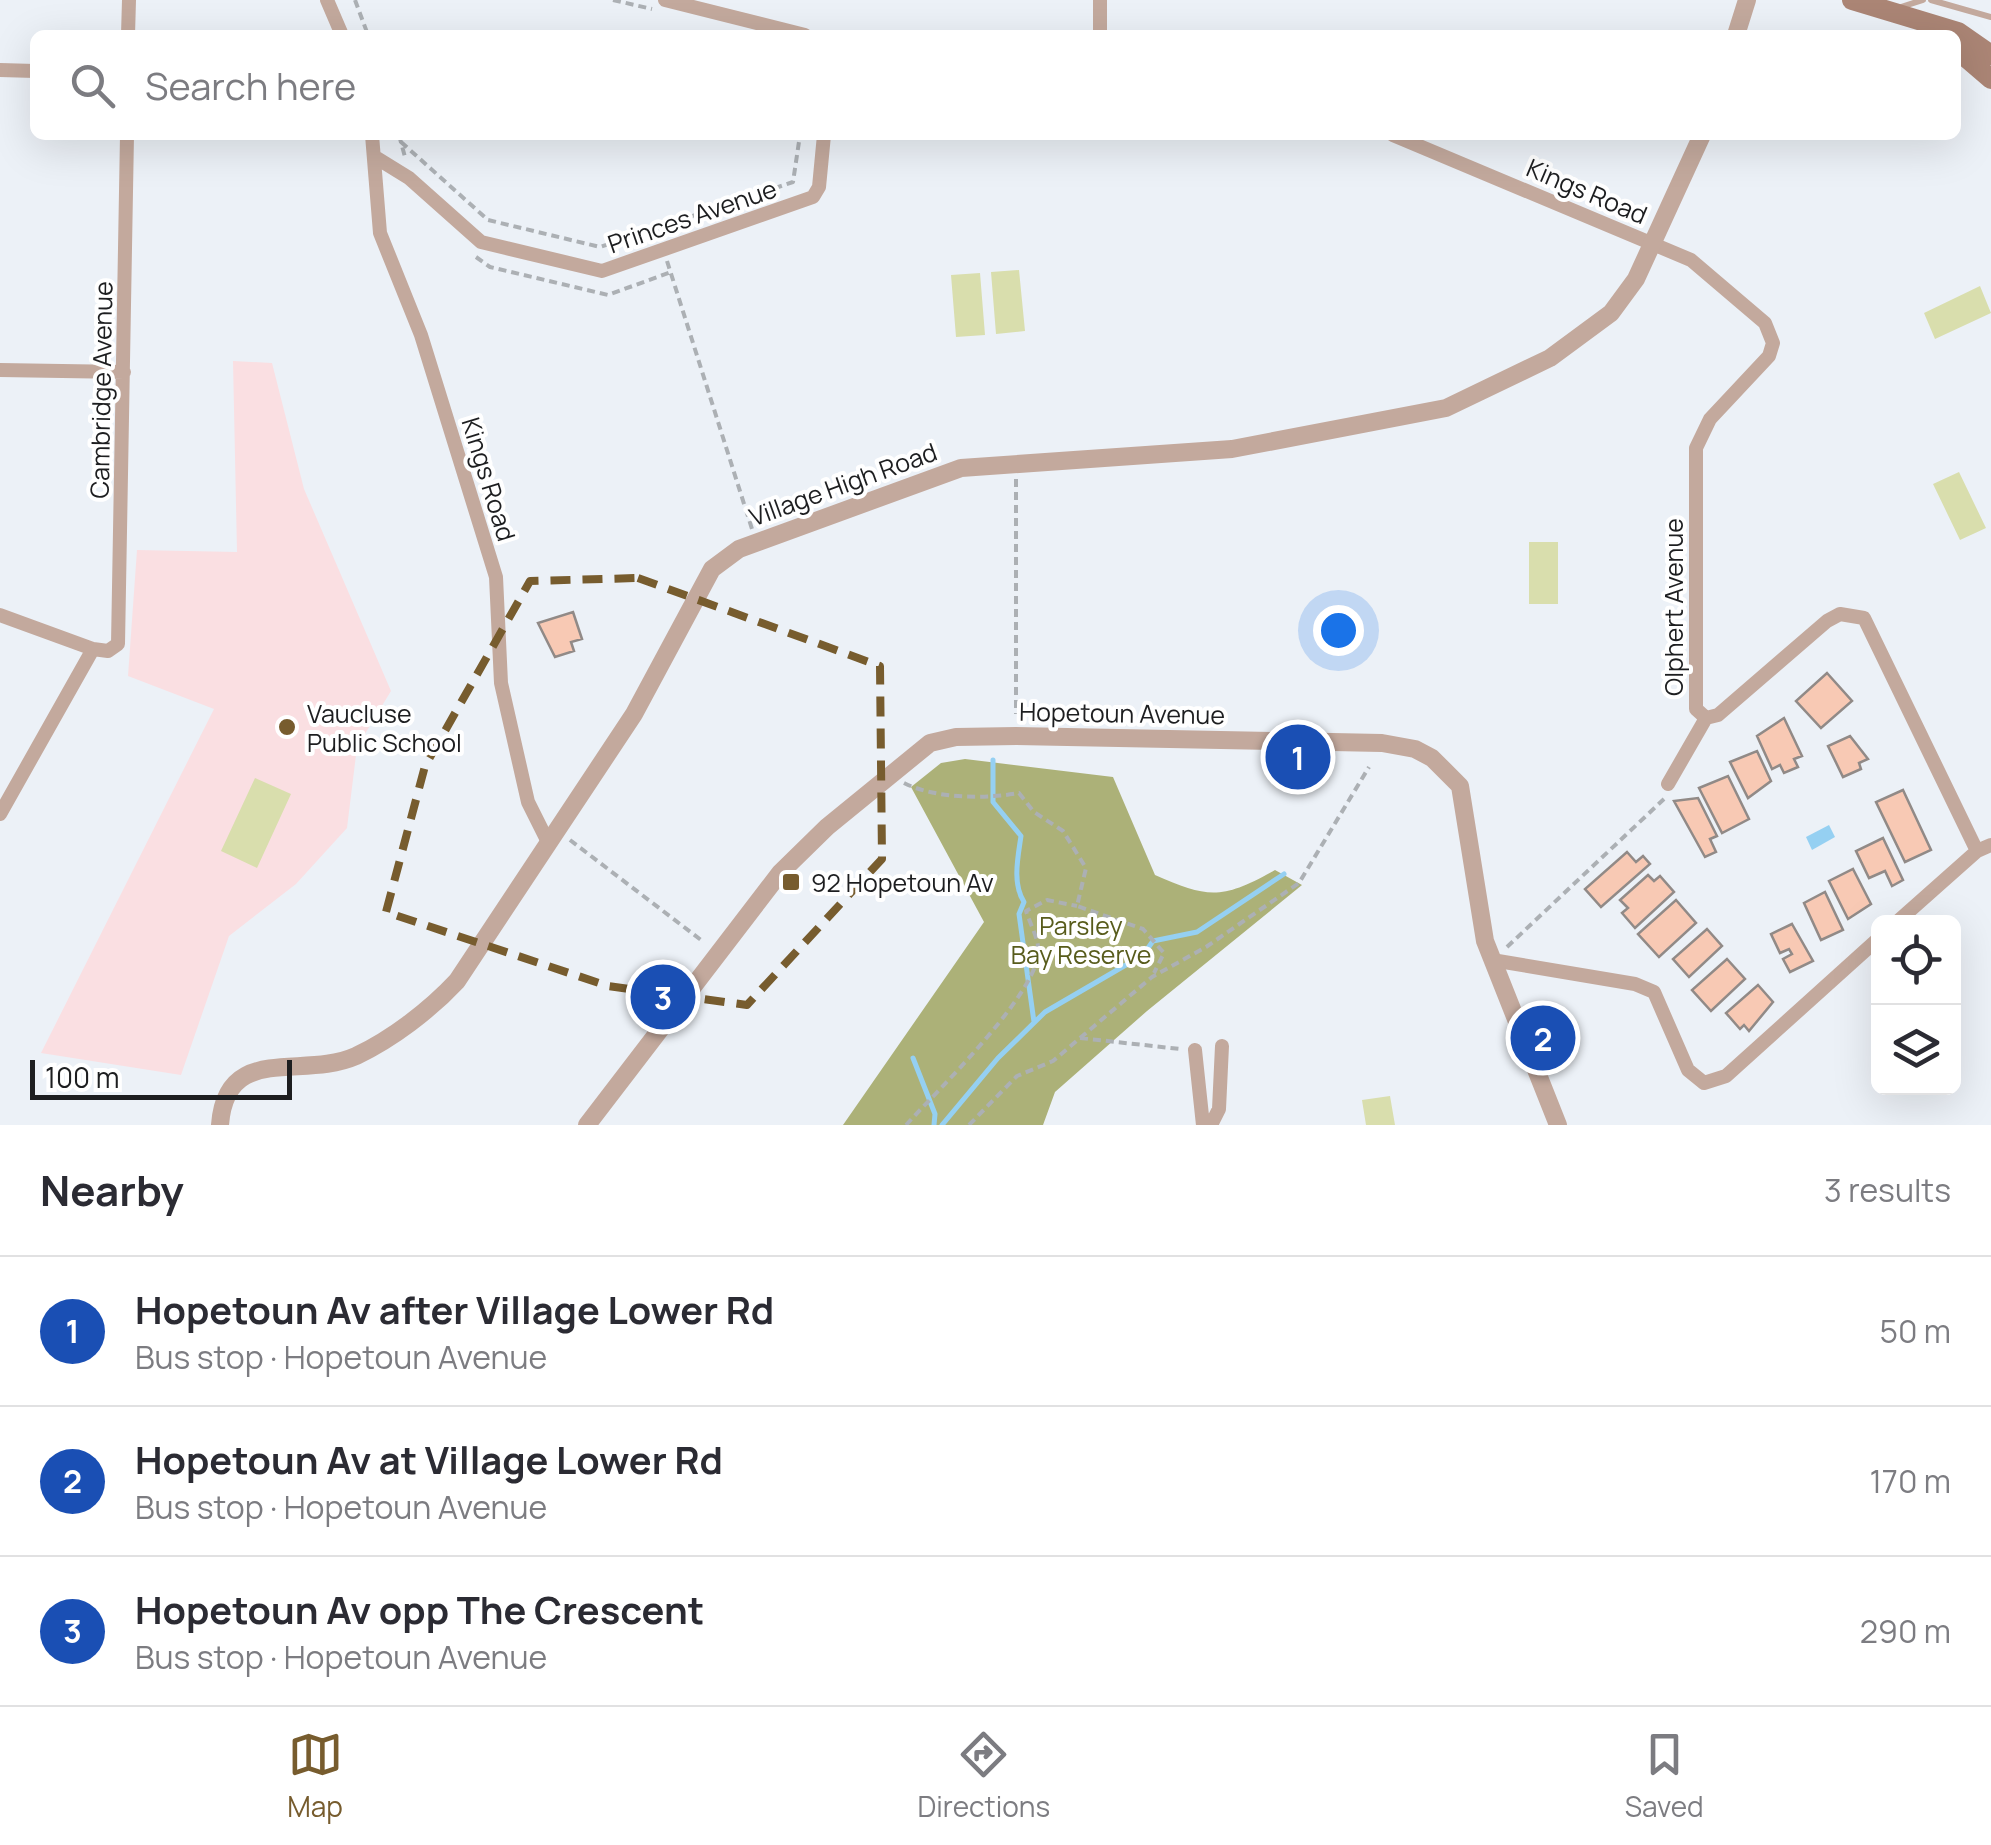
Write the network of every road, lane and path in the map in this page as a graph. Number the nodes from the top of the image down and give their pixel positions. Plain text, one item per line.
1 (129, 0) edge
2 (326, 0) edge
3 (355, 0) edge
4 (665, 0) edge
5 (1100, 0) edge
6 (1747, 0) edge
7 (1852, 0) edge
8 (1923, 0) edge
9 (1931, 0) edge
10 (1886, 13) junction
11 (1991, 18) edge
12 (1912, 20) junction
13 (128, 30) edge
14 (340, 30) edge
15 (366, 30) edge
16 (785, 30) edge
17 (1100, 30) edge
18 (1738, 30) edge
19 (1929, 30) edge
20 (1950, 30) edge
21 (1961, 34) edge
22 (1961, 53) edge
23 (1991, 55) edge
24 (0, 70) edge
25 (30, 71) edge
26 (1991, 79) edge
27 (127, 140) edge
28 (373, 140) edge
29 (400, 140) edge
30 (799, 140) edge
31 (824, 140) edge
32 (1405, 140) edge
33 (1700, 140) edge
34 (375, 157) junction
35 (1653, 243) junction
36 (664, 251) junction
37 (0, 370) edge
38 (124, 372) junction
39 (1016, 464) junction
40 (756, 543) junction
41 (0, 614) edge
42 (93, 649) junction
43 (1016, 714) dead end
44 (1706, 718) junction
45 (1369, 767) dead end
46 (903, 783) dead end
47 (1668, 784) joint
48 (0, 814) edge
49 (551, 834) junction
50 (1984, 848) edge
51 (1077, 906) junction
52 (1905, 915) edge
53 (702, 940) dead end
54 (1871, 945) edge
55 (1507, 946) dead end
56 (1492, 960) junction
57 (1152, 977) junction
58 (1078, 1038) junction
59 (1222, 1046) dead end
60 (1194, 1050) joint
61 (220, 1125) edge
62 (587, 1125) edge
63 (906, 1125) edge
64 (969, 1125) edge
65 (1203, 1125) edge
66 (1211, 1125) edge
67 (1558, 1125) edge

1 - 13 street
2 - 14 street
3 - 15 path
4 - 16 street
5 - 17 street
6 - 18 street
7 - 10 main road
8 - 10 lane
9 - 11 lane
10 - 12 main road
12 - 19 main road
12 - 20 main road
21 - 23 main road
22 - 26 main road
24 - 25 street
27 - 38 street, Cambridge Avenue
28 - 34 street, Kings Road
29 - 30 path
31 - 36 street, Princes Avenue
32 - 35 street, Kings Road
33 - 35 street, Village High Road
34 - 36 street, Princes Avenue
34 - 49 street, Kings Road
35 - 39 street, Village High Road
35 - 44 street, Olphert Avenue
36 - 40 path
37 - 38 street
38 - 42 street, Cambridge Avenue
39 - 40 street, Village High Road
39 - 43 path
40 - 49 street, Village High Road
41 - 42 street
42 - 48 street
44 - 47 street
44 - 50 street, Olphert Avenue
45 - 57 path
46 - 51 path
47 - 55 path
49 - 53 path
49 - 61 street, Village High Road
50 - 52 street
51 - 57 path
51 - 63 path
54 - 56 street
56 - 62 street, Hopetoun Avenue
56 - 67 street, Hopetoun Avenue
57 - 58 path
58 - 60 path
58 - 64 path
59 - 66 street
60 - 65 street

